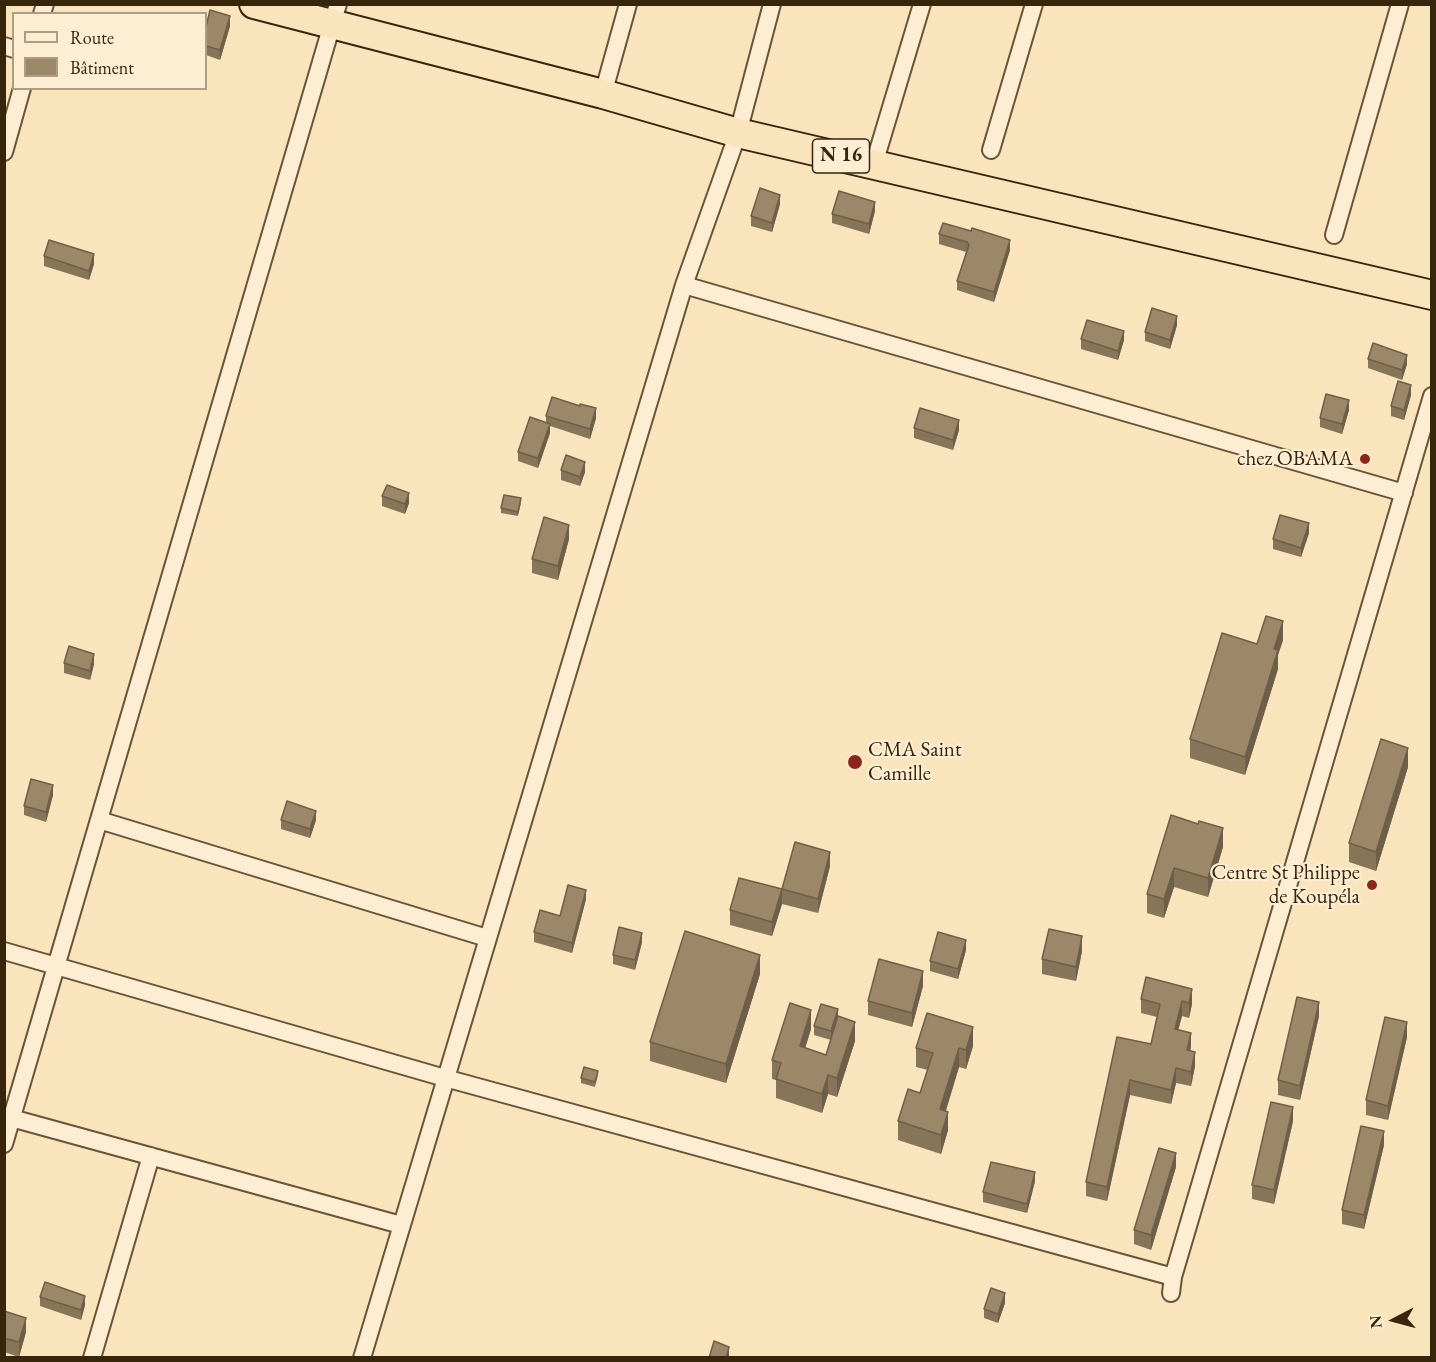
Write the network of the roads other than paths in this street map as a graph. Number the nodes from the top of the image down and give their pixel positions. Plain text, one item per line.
1 (254, 4) edge
2 (628, 4) edge
3 (772, 4) edge
4 (922, 4) edge
5 (1034, 4) edge
6 (1400, 4) edge
7 (335, 14) edge
8 (21, 90) edge
9 (603, 94) junction
10 (738, 133) junction
11 (991, 150) dead end
12 (4, 152) edge
13 (874, 164) junction
14 (1334, 235) dead end
15 (684, 285) junction
16 (1431, 295) edge
17 (1431, 396) edge
18 (1404, 493) junction
19 (99, 820) junction
20 (487, 938) junction
21 (4, 951) edge
22 (56, 966) junction
23 (445, 1078) junction
24 (8, 1117) edge
25 (4, 1144) edge
26 (151, 1156) junction
27 (401, 1225) junction
28 (92, 1358) edge
29 (362, 1358) edge

1 - 7 highway, N 16
2 - 9 street
3 - 10 street
4 - 13 street
5 - 11 street
6 - 14 street
7 - 9 highway, N 16
7 - 19 street
8 - 12 street
9 - 10 highway, N 16
10 - 13 highway, N 16
10 - 15 street
13 - 16 highway, N 16
15 - 18 street
15 - 20 street
17 - 18 street
18 - 23 street
19 - 20 street
19 - 22 street
20 - 23 street
21 - 22 street
22 - 23 street
22 - 24 street
23 - 27 street
24 - 25 street
24 - 26 street
26 - 27 street
26 - 28 street
27 - 29 street

